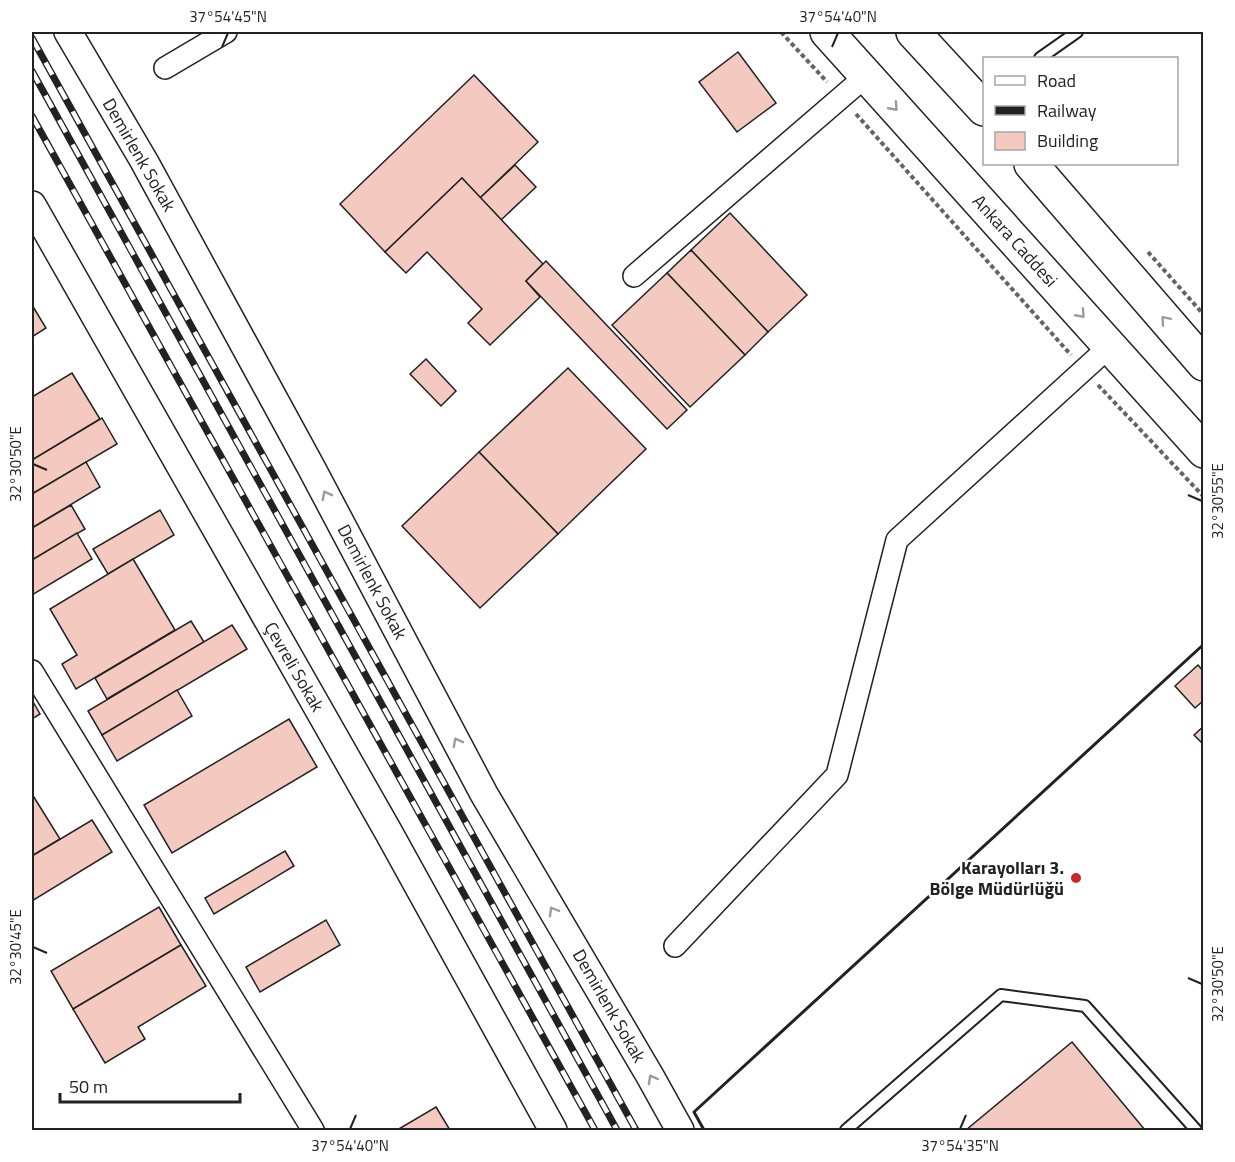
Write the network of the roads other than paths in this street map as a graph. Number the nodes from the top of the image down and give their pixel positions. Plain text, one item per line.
1 (68, 32) edge
2 (226, 32) edge
3 (827, 32) edge
4 (914, 32) edge
5 (1077, 32) edge
6 (1041, 57) edge
7 (165, 68) dead end
8 (866, 76) junction
9 (982, 103) edge
10 (1032, 165) edge
11 (32, 205) edge
12 (634, 276) dead end
13 (1110, 346) junction
14 (1203, 364) edge
15 (1203, 451) edge
16 (32, 670) edge
17 (675, 946) dead end
18 (313, 1131) edge
19 (553, 1131) edge
20 (680, 1131) edge
21 (846, 1131) edge
22 (1196, 1131) edge

20 -> 1 street, Demirlenk Sokak
2 - 7 street
3 - 8 main road, Ankara Caddesi
4 - 9 main road
5 - 6 lane
8 - 12 street
8 -> 13 main road, Ankara Caddesi
14 -> 10 main road
11 - 19 street, Çevreli Sokak
13 - 15 main road, Ankara Caddesi
13 - 17 street
16 - 18 street
21 - 22 lane

